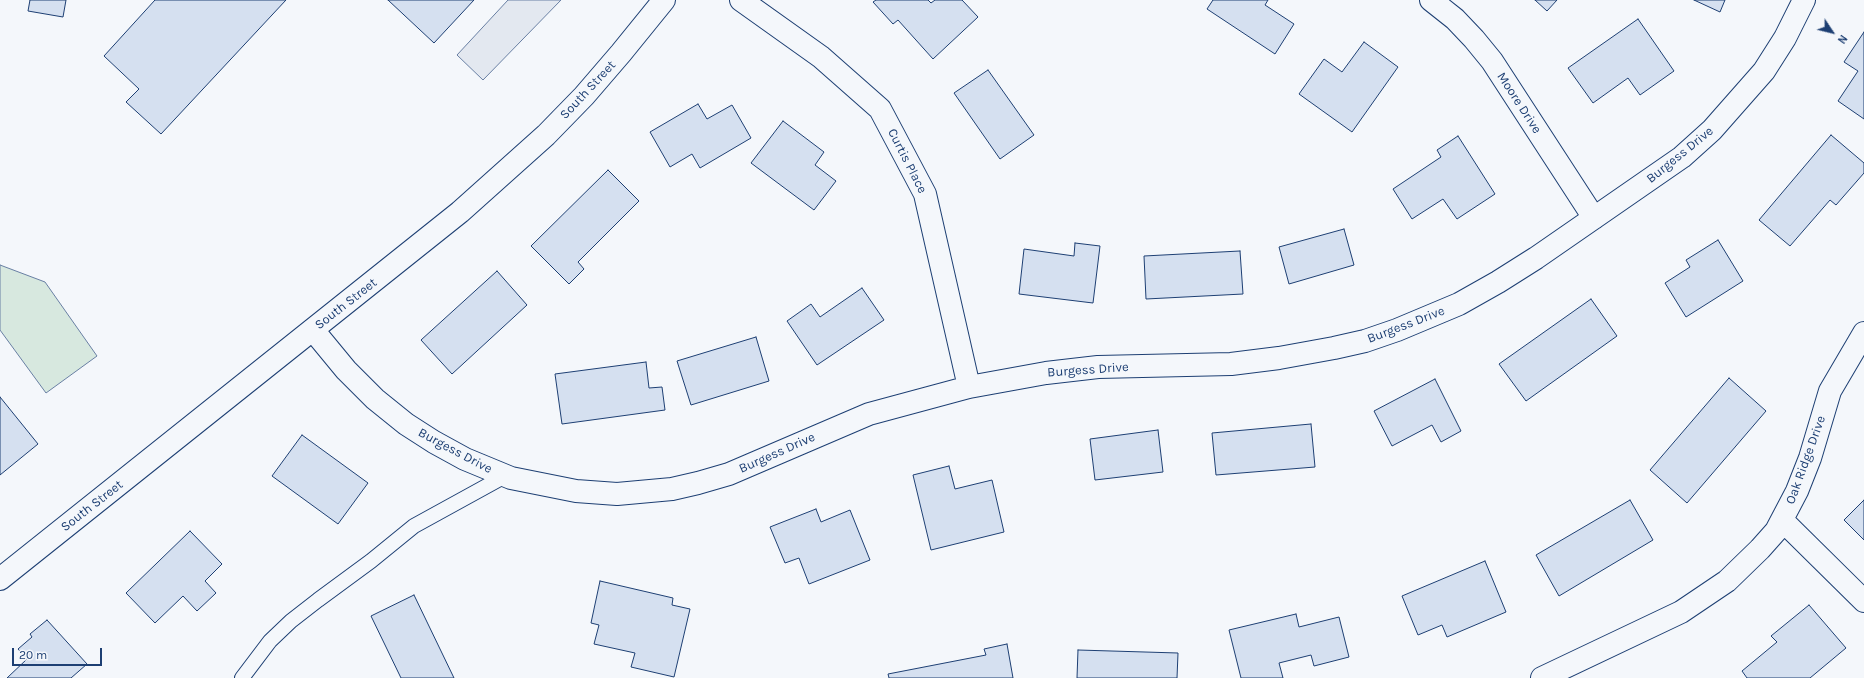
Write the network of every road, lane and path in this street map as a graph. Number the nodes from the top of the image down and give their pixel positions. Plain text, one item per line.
1 (664, 0) edge
2 (741, 0) edge
3 (1430, 0) edge
4 (1804, 0) edge
5 (1594, 218) junction
6 (313, 330) junction
7 (1864, 334) edge
8 (969, 387) junction
9 (505, 476) junction
10 (1782, 520) junction
11 (0, 579) edge
12 (1864, 601) edge
13 (242, 678) edge
14 (1542, 678) edge

1 - 6 street, South Street
2 - 8 street, Curtis Place
3 - 5 street, Moore Drive
4 - 5 street, Burgess Drive
5 - 8 street, Burgess Drive
6 - 9 street, Burgess Drive
6 - 11 street, South Street
7 - 10 street, Oak Ridge Drive
8 - 9 street, Burgess Drive
9 - 13 lane
10 - 12 street
10 - 14 street, Oak Ridge Drive

